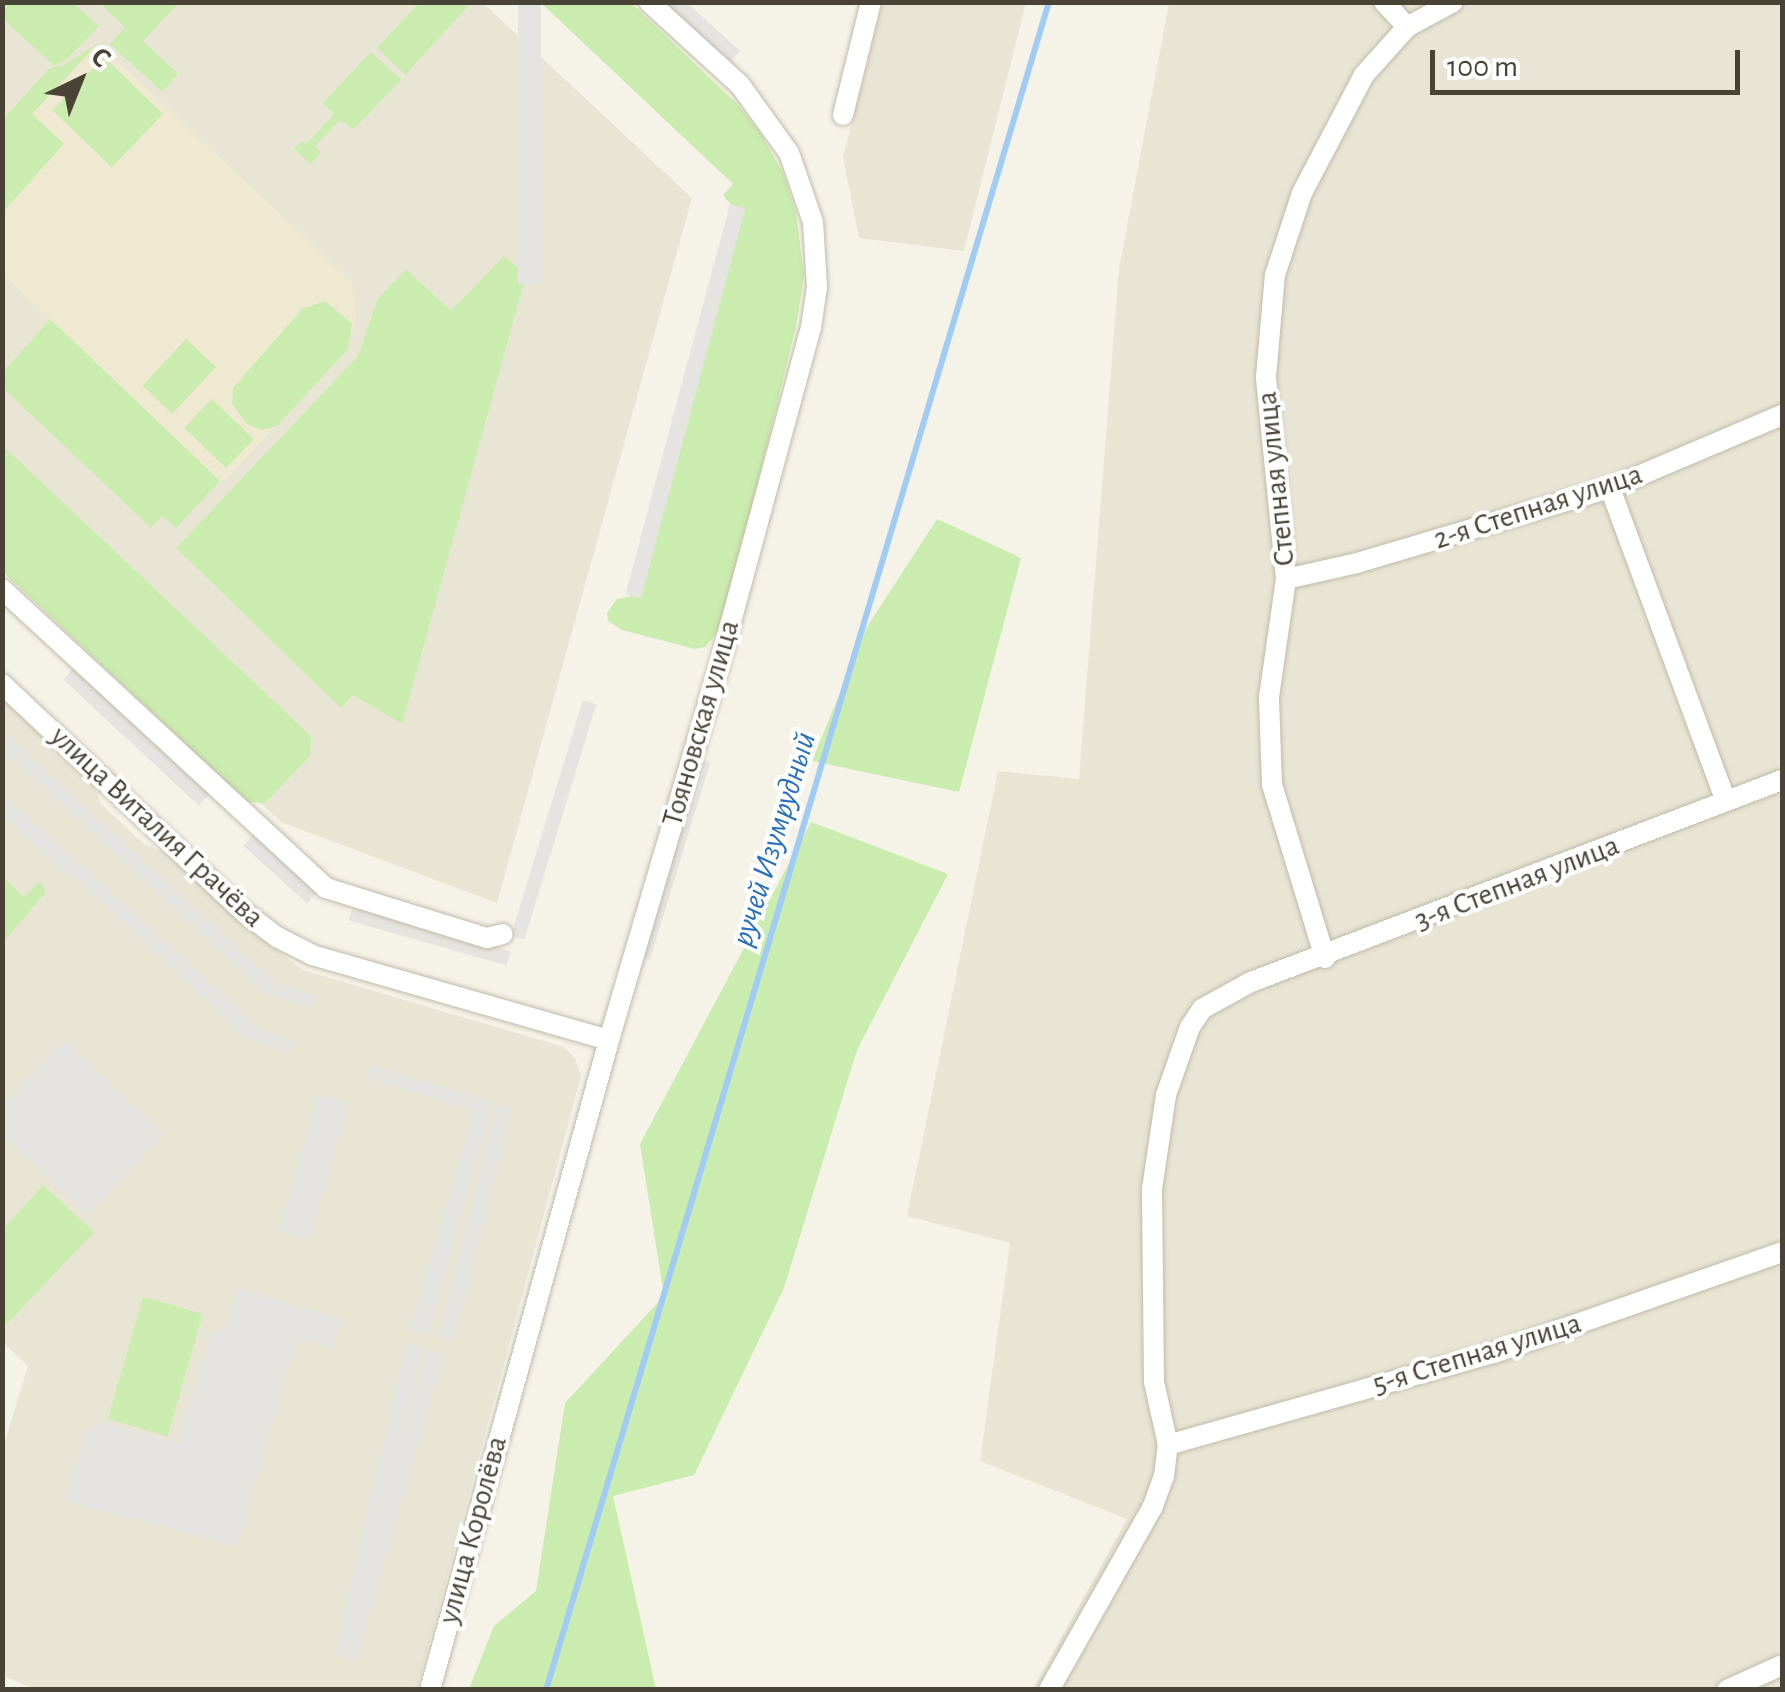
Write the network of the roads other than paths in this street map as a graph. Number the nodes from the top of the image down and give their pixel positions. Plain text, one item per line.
1 (649, 2) edge
2 (871, 2) edge
3 (1384, 2) edge
4 (1453, 2) edge
5 (1407, 27) junction
6 (843, 115) dead end
7 (1782, 415) edge
8 (1610, 488) junction
9 (1286, 579) junction
10 (2, 590) edge
11 (2, 684) edge
12 (1782, 780) edge
13 (1726, 801) junction
14 (503, 934) dead end
15 (1325, 958) junction
16 (610, 1040) junction
17 (1782, 1252) edge
18 (516, 1371) joint
19 (1168, 1445) junction
20 (1782, 1665) edge
21 (430, 1690) edge
22 (1050, 1690) edge
23 (1728, 1690) edge

1 - 16 street, Тояновская улица
2 - 6 street
3 - 5 street
4 - 5 street, Степная улица
5 - 9 street, Степная улица
7 - 8 street, 2-я Степная улица
8 - 9 street, 2-я Степная улица
8 - 13 street
9 - 15 street, Степная улица
10 - 14 street
11 - 16 street, улица Виталия Грачёва
12 - 13 street, 3-я Степная улица
13 - 15 street, 3-я Степная улица
15 - 19 street, 3-я Степная улица
16 - 18 street, Тояновская улица
17 - 19 street, 5-я Степная улица
18 - 21 street, улица Королёва
19 - 22 street
20 - 23 street

